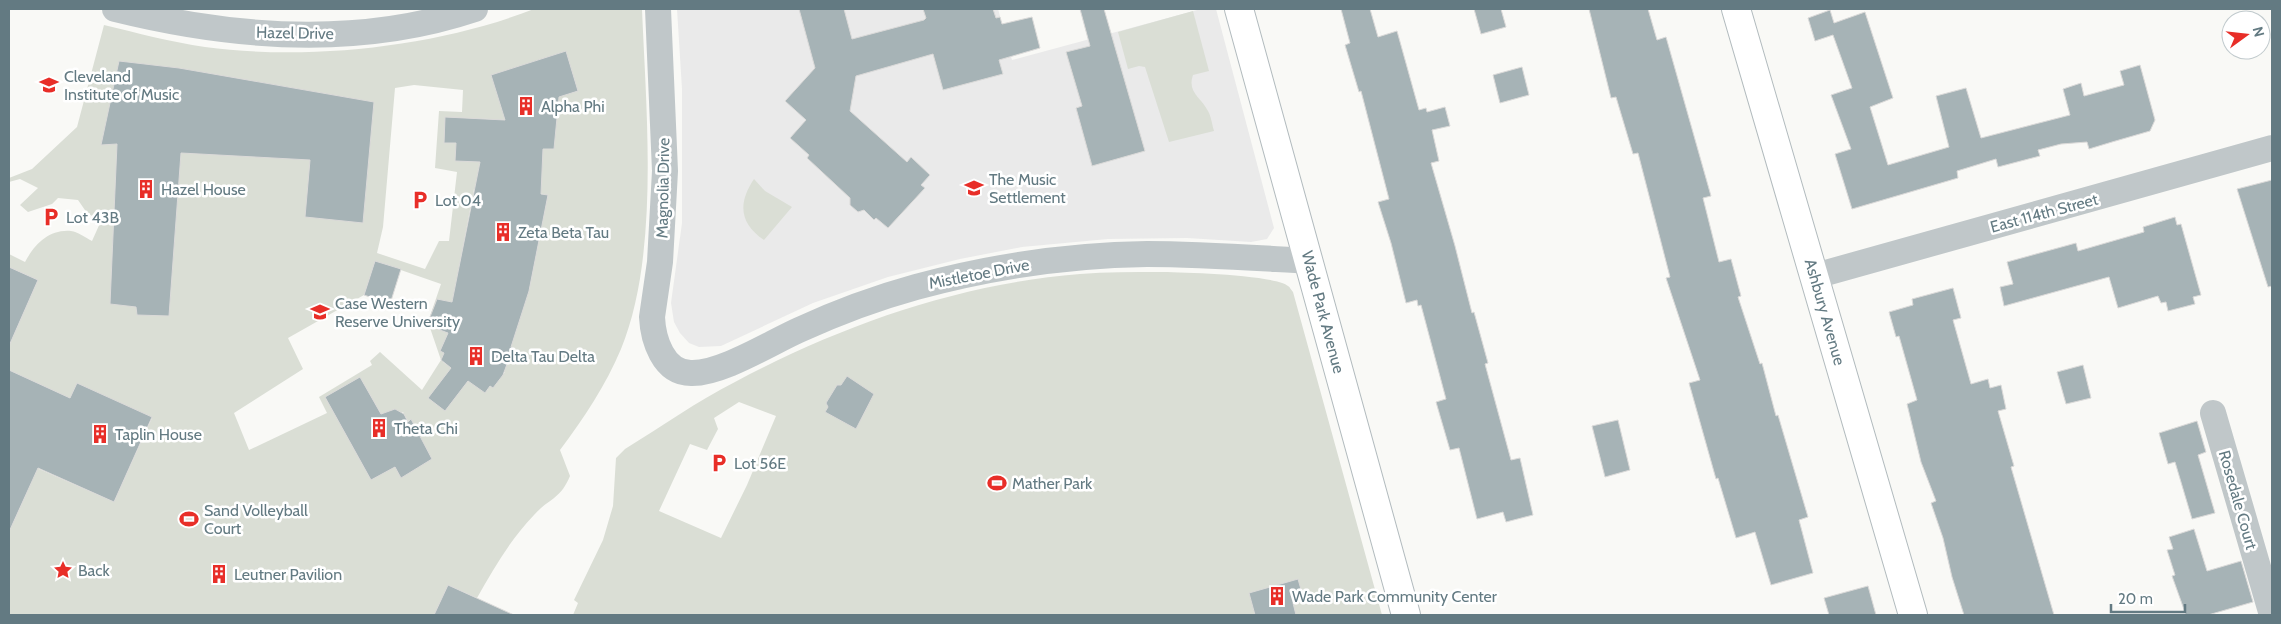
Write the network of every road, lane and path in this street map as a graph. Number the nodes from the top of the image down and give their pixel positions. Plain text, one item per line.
1 (115, 9) edge
2 (475, 9) edge
3 (658, 9) edge
4 (1239, 9) edge
5 (1736, 9) edge
6 (2272, 148) edge
7 (1309, 261) junction
8 (1815, 276) junction
9 (669, 363) joint
10 (2213, 413) dead end
11 (1406, 615) edge
12 (1913, 615) edge
13 (2272, 615) edge

1 - 2 street, Hazel Drive
3 - 9 street, Magnolia Drive
4 - 7 street, Wade Park Avenue
5 - 8 street, Ashbury Avenue
6 - 8 street, East 114th Street
7 - 9 street, Mistletoe Drive
7 - 11 street, Wade Park Avenue
8 - 12 street, Ashbury Avenue
10 - 13 street, Rosedale Court

